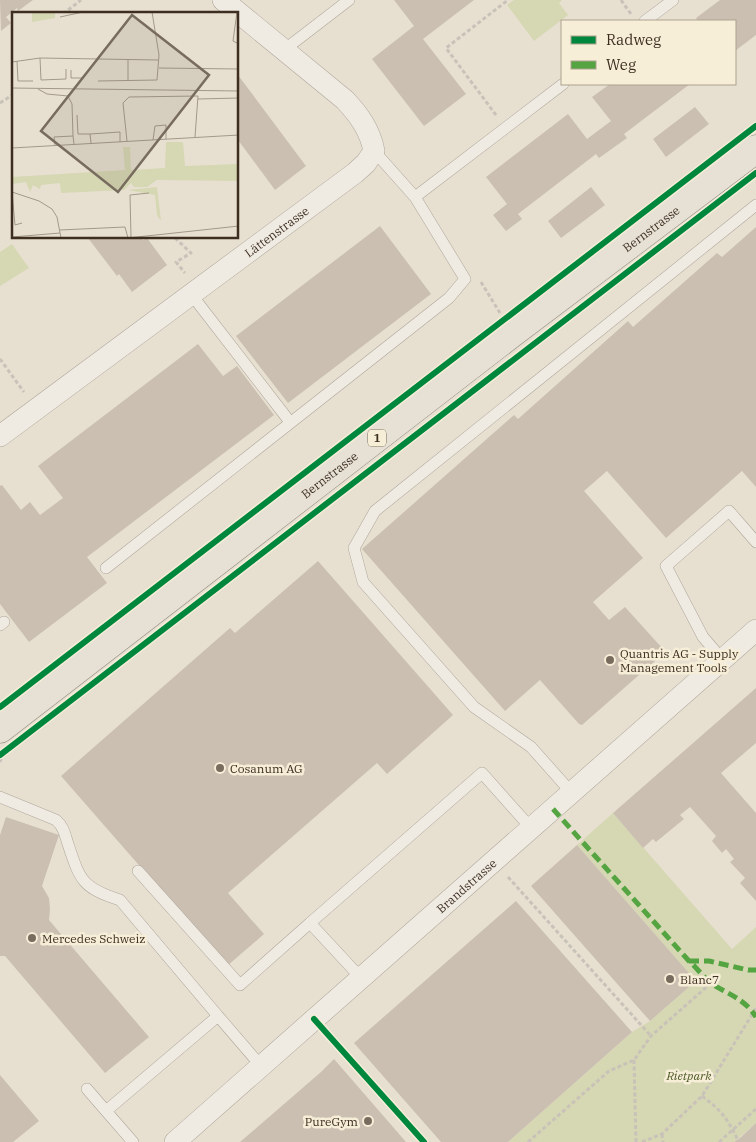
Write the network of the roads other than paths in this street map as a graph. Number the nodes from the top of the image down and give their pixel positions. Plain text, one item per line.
1 (223, 0) edge
2 (349, 0) edge
3 (673, 0) edge
4 (238, 12) edge
5 (239, 13) edge
6 (646, 20) edge
7 (284, 50) junction
8 (562, 85) edge
9 (756, 149) edge
10 (374, 151) junction
11 (415, 197) junction
12 (756, 205) edge
13 (194, 291) junction
14 (290, 422) junction
15 (0, 436) edge
16 (756, 542) edge
17 (106, 568) dead end
18 (756, 630) edge
19 (722, 659) junction
20 (1, 740) edge
21 (571, 792) junction
22 (0, 797) edge
23 (532, 828) junction
24 (138, 871) dead end
25 (310, 923) junction
26 (361, 978) junction
27 (218, 1016) junction
28 (261, 1066) junction
29 (87, 1089) dead end
30 (106, 1111) junction
31 (133, 1142) edge
32 (174, 1142) edge

1 - 4 street
2 - 7 lane
3 - 6 lane
5 - 7 street
7 - 10 street
8 - 11 lane
9 - 20 main road, Bernstrasse / 1
10 - 11 lane
10 - 13 street, Lättenstrasse
11 - 14 lane
12 - 21 lane
13 - 14 lane
13 - 15 street, Lättenstrasse
14 - 17 lane
16 - 19 lane
18 - 19 street, Brandstrasse
19 - 21 street, Brandstrasse
21 - 23 street, Brandstrasse
22 - 27 lane
23 - 25 lane
23 - 26 street, Brandstrasse
24 - 25 lane
25 - 26 lane
26 - 28 street, Brandstrasse
27 - 28 lane
27 - 30 lane
28 - 32 street, Brandstrasse
29 - 30 lane
30 - 31 lane

